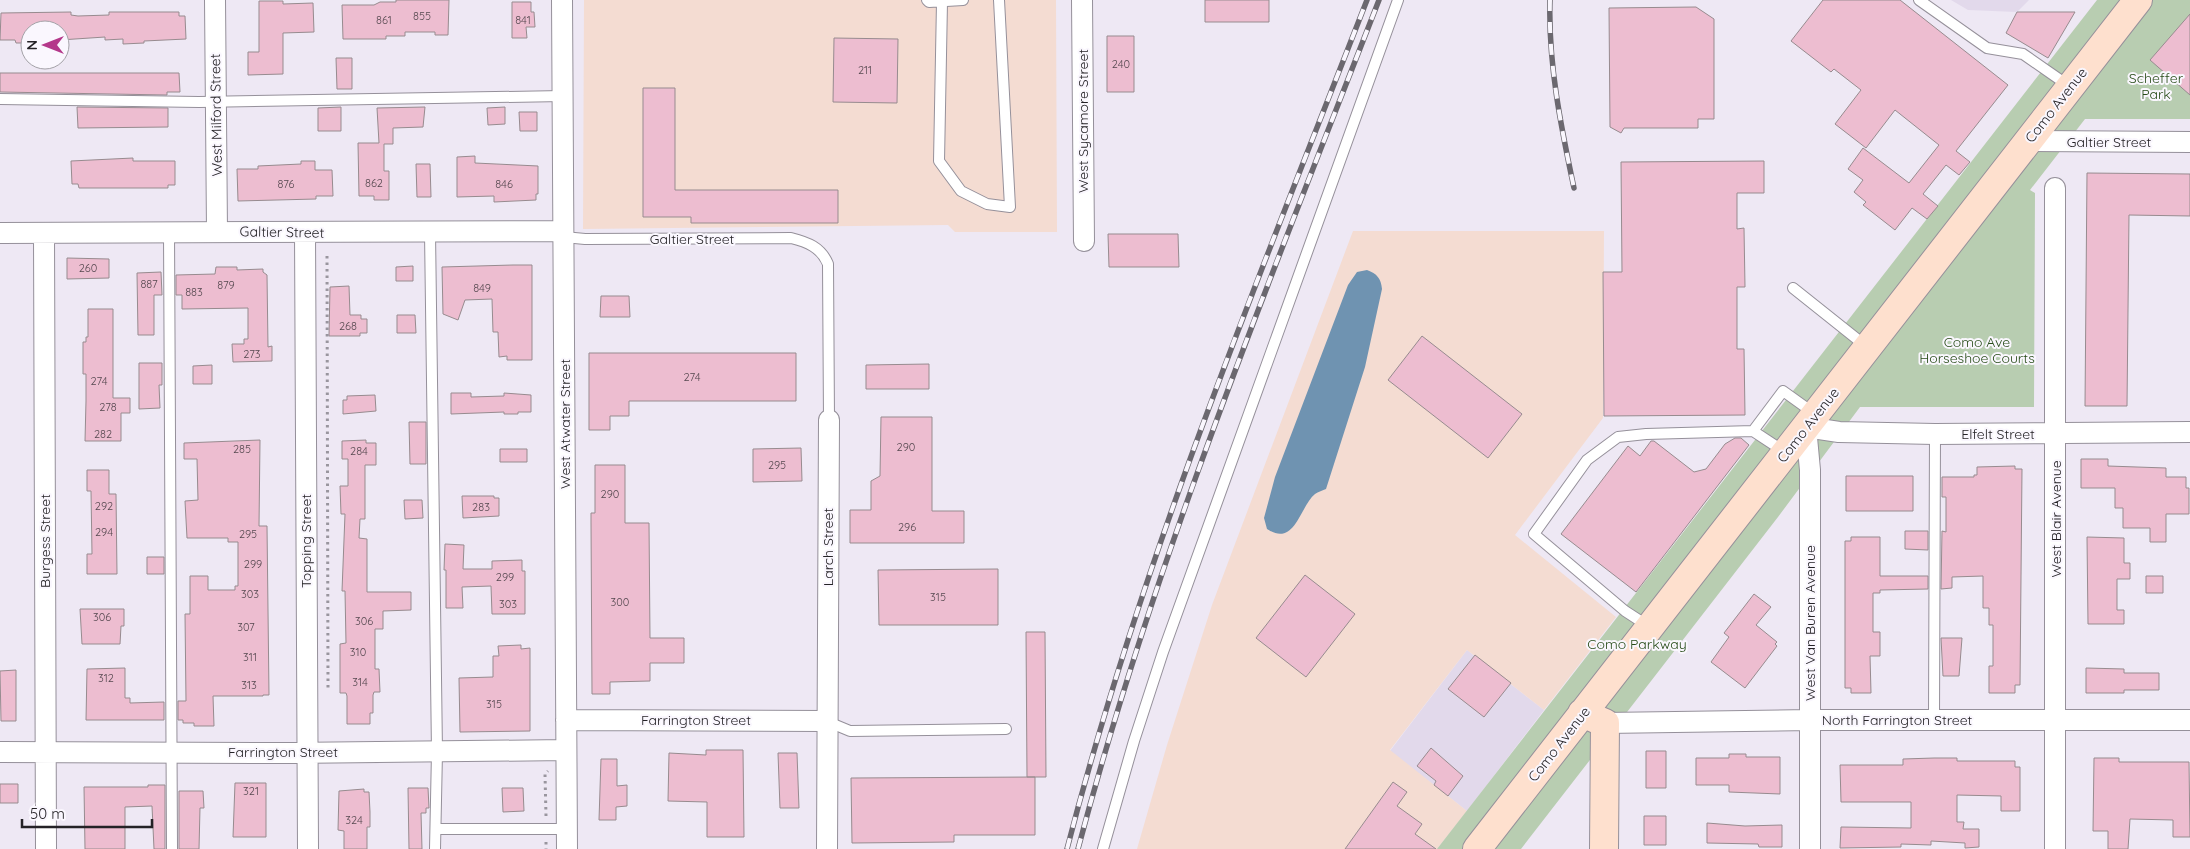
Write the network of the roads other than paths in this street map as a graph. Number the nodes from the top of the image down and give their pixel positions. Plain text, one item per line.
1 (215, 0) edge
2 (562, 0) edge
3 (927, 0) edge
4 (963, 0) edge
5 (999, 0) edge
6 (1082, 0) edge
7 (1398, 0) edge
8 (1919, 0) edge
9 (2138, 0) edge
10 (942, 2) junction
11 (2070, 87) junction
12 (563, 96) junction
13 (0, 99) edge
14 (215, 101) junction
15 (2029, 141) junction
16 (2190, 142) edge
17 (2055, 188) dead end
18 (217, 231) junction
19 (169, 232) junction
20 (305, 232) junction
21 (430, 232) junction
22 (0, 233) edge
23 (44, 233) junction
24 (564, 234) junction
25 (1084, 241) dead end
26 (818, 248) joint
27 (1793, 288) dead end
28 (1868, 348) junction
29 (829, 420) joint
30 (1811, 421) junction
31 (1753, 431) junction
32 (2190, 432) edge
33 (1935, 434) junction
34 (2056, 434) junction
35 (1786, 453) junction
36 (1650, 627) junction
37 (1594, 718) junction
38 (566, 720) junction
39 (826, 720) junction
40 (1810, 720) junction
41 (1934, 720) junction
42 (2056, 720) junction
43 (2190, 720) edge
44 (1006, 729) dead end
45 (566, 750) junction
46 (173, 751) junction
47 (0, 752) edge
48 (46, 752) junction
49 (437, 752) junction
50 (307, 753) junction
51 (436, 829) junction
52 (567, 839) edge
53 (46, 849) edge
54 (172, 849) edge
55 (308, 849) edge
56 (436, 849) edge
57 (827, 849) edge
58 (1103, 849) edge
59 (1477, 849) edge
60 (1604, 849) edge
61 (1810, 849) edge
62 (2055, 849) edge

1 - 14 street, West Milford Street
2 - 12 street, West Atwater Street
3 - 10 lane
4 - 10 lane
5 - 10 lane
6 - 25 street, West Sycamore Street
7 - 58 lane
8 - 11 lane
9 - 11 main road, Como Avenue
11 - 15 main road, Como Avenue
12 - 14 lane
12 - 24 street, West Atwater Street
13 - 14 lane
14 - 18 street, West Milford Street
15 - 16 street, Galtier Street
15 - 28 main road, Como Avenue
17 - 34 street, West Blair Avenue
18 - 19 street, Galtier Street
18 - 20 street, Galtier Street
19 - 23 street, Galtier Street
19 - 46 lane
20 - 21 street, Galtier Street
20 - 50 street, Topping Street
21 - 24 street, Galtier Street
21 - 49 lane
22 - 23 street, Galtier Street
23 - 48 street, Burgess Street
24 - 26 lane, Galtier Street
24 - 38 street, West Atwater Street
26 - 29 lane, Larch Street
27 - 28 lane
28 - 30 main road, Como Avenue
29 - 39 street, Larch Street
30 - 31 lane
30 - 33 street, Elfelt Street
30 - 35 main road, Como Avenue
30 - 40 street, West Van Buren Avenue
31 - 35 lane
31 - 36 lane
32 - 34 street, Elfelt Street
33 - 34 street, Elfelt Street
33 - 41 lane
34 - 42 street, West Blair Avenue
35 - 36 main road, Como Avenue
36 - 37 main road, Como Avenue
37 - 40 street, North Farrington Street
37 - 59 main road, Como Avenue
37 - 60 main road
38 - 39 street, Farrington Street
38 - 45 street, West Atwater Street
39 - 44 lane
39 - 57 street, Larch Street
40 - 41 street, North Farrington Street
40 - 61 street, West Van Buren Avenue
41 - 42 street, North Farrington Street
42 - 43 street, North Farrington Street
42 - 62 street, West Blair Avenue
45 - 49 street, Farrington Street
45 - 52 street, West Atwater Street
46 - 48 street, Farrington Street
46 - 50 street, Farrington Street
46 - 54 lane
47 - 48 street, Farrington Street
48 - 53 street, Burgess Street
49 - 50 street, Farrington Street
49 - 51 lane
50 - 55 street, Topping Street
51 - 52 lane
51 - 56 lane

